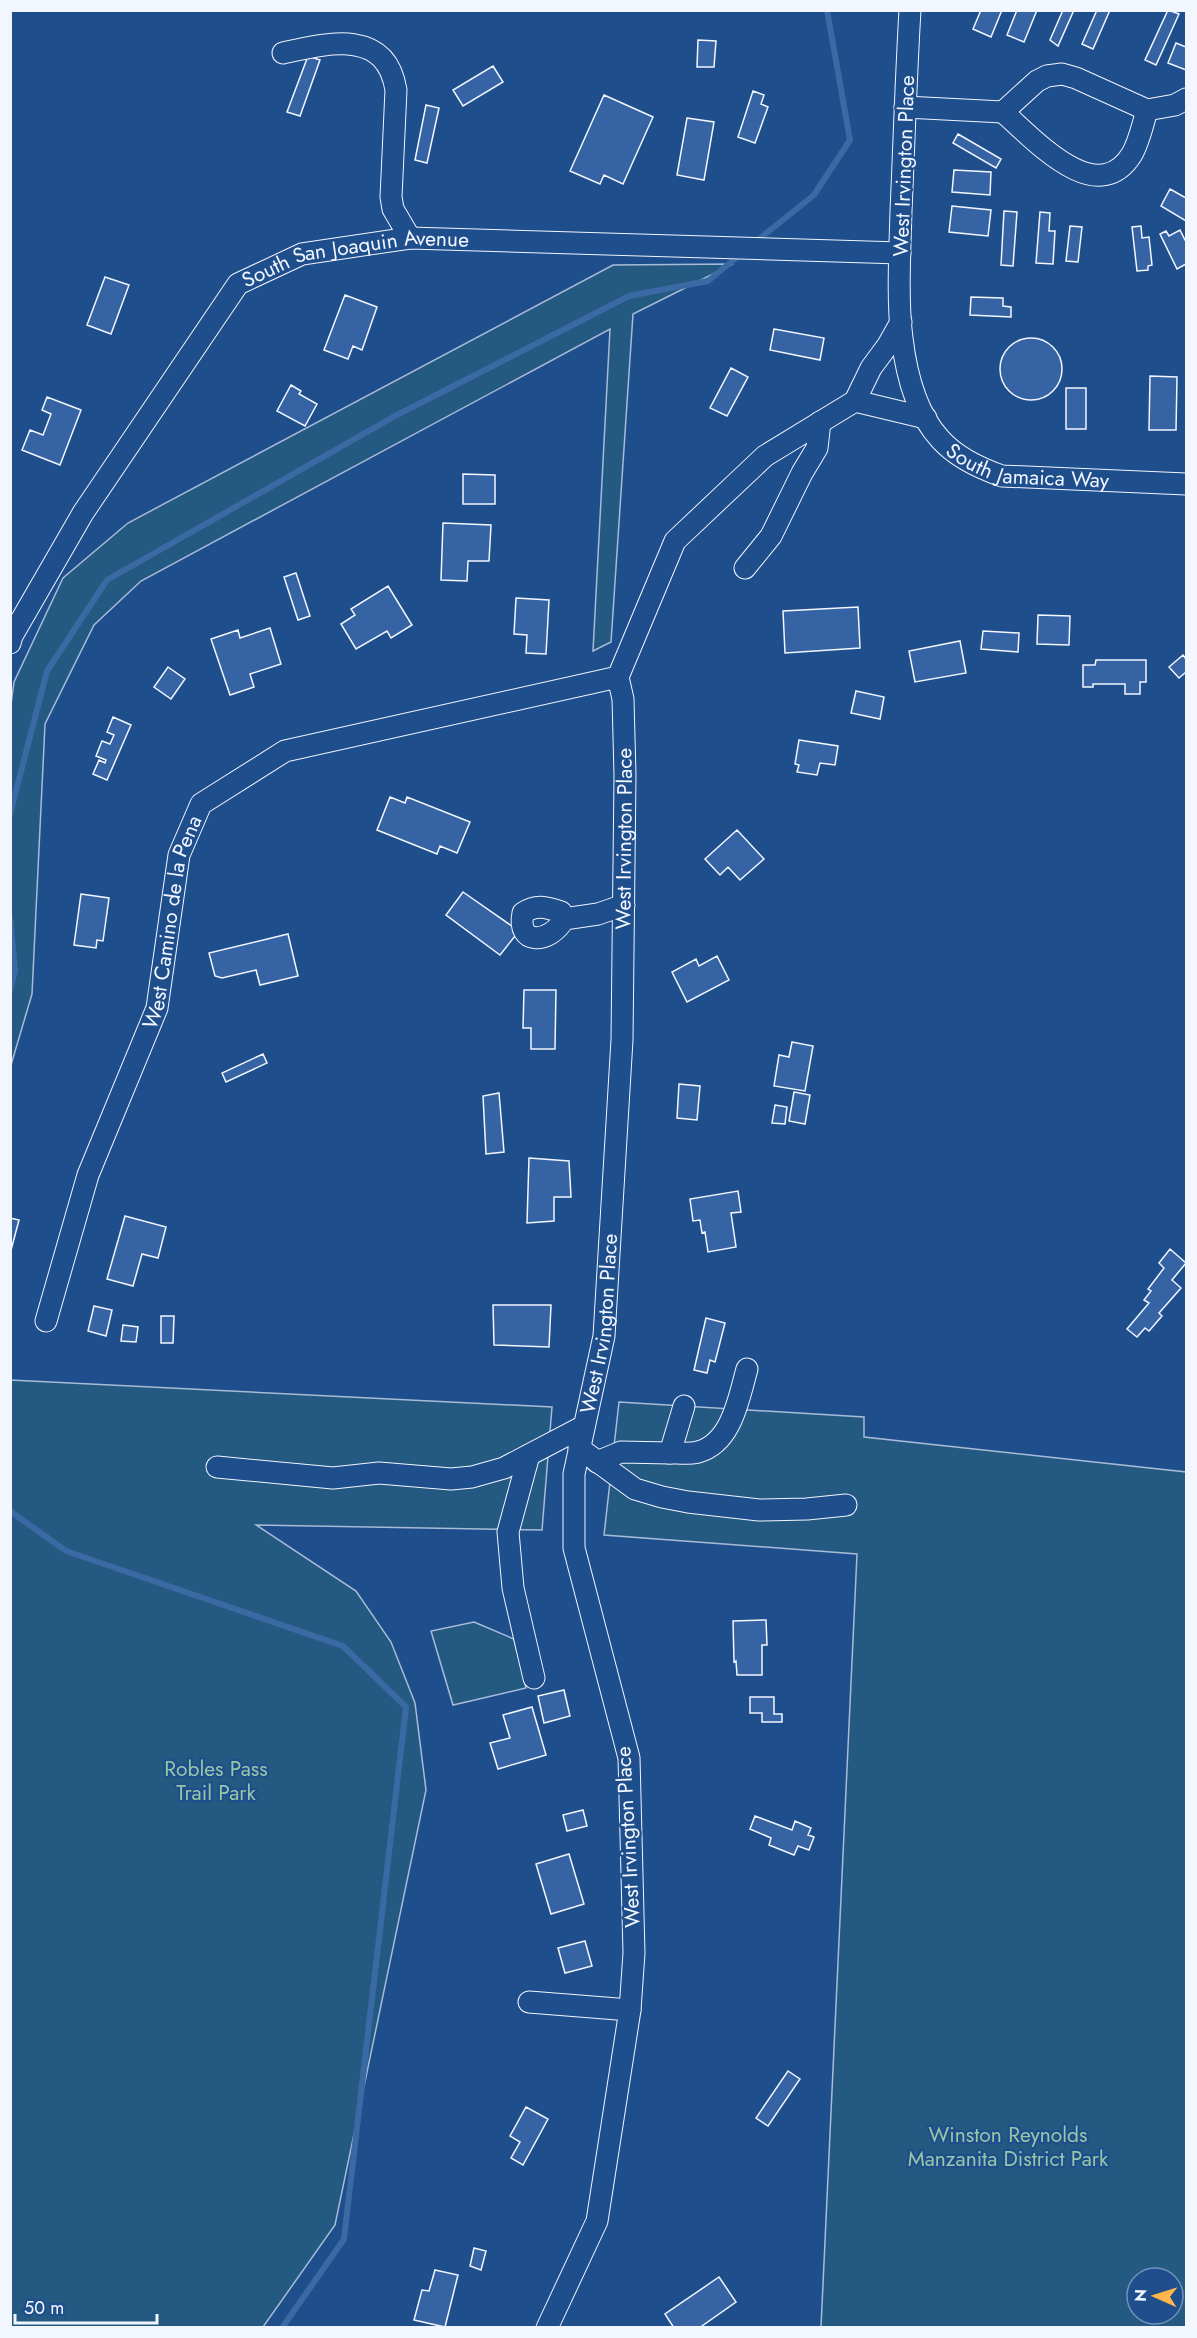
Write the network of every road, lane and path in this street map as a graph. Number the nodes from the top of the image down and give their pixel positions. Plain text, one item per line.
1 (910, 10) edge
2 (283, 53) dead end
3 (1186, 99) edge
4 (905, 107) junction
5 (1147, 110) junction
6 (1003, 112) junction
7 (410, 238) junction
8 (900, 253) junction
9 (901, 322) junction
10 (910, 380) joint
11 (855, 401) junction
12 (926, 418) junction
13 (820, 422) junction
14 (1186, 484) edge
15 (745, 568) dead end
16 (10, 643) edge
17 (618, 677) junction
18 (624, 905) junction
19 (564, 919) dead end
20 (46, 1321) dead end
21 (747, 1369) dead end
22 (684, 1406) dead end
23 (584, 1426) junction
24 (579, 1448) junction
25 (670, 1453) junction
26 (529, 1455) junction
27 (597, 1462) junction
28 (217, 1467) dead end
29 (846, 1505) dead end
30 (534, 1677) dead end
31 (529, 2002) dead end
32 (630, 2010) junction
33 (547, 2328) edge

1 - 4 street, West Irvington Place
2 - 7 street
3 - 5 street
4 - 6 street
4 - 8 street, West Irvington Place
5 - 6 street
5 - 6 street
7 - 8 street, South San Joaquin Avenue
7 - 16 street, South San Joaquin Avenue
8 - 9 street, West Irvington Place
9 - 10 street, West Irvington Place
9 - 11 street
10 - 12 street, South Jamaica Way
11 - 12 street
11 - 13 street
12 - 14 street, South Jamaica Way
13 - 15 street
13 - 17 street
17 - 18 street, West Irvington Place
17 - 20 street, West Camino de la Pena
18 - 19 street
18 - 23 street, West Irvington Place
21 - 25 street
22 - 25 street
23 - 24 street, West Irvington Place
23 - 26 street
24 - 27 street
24 - 32 street, West Irvington Place
25 - 27 street
26 - 28 street
26 - 30 street
27 - 29 street
31 - 32 street
32 - 33 street, West Irvington Place

